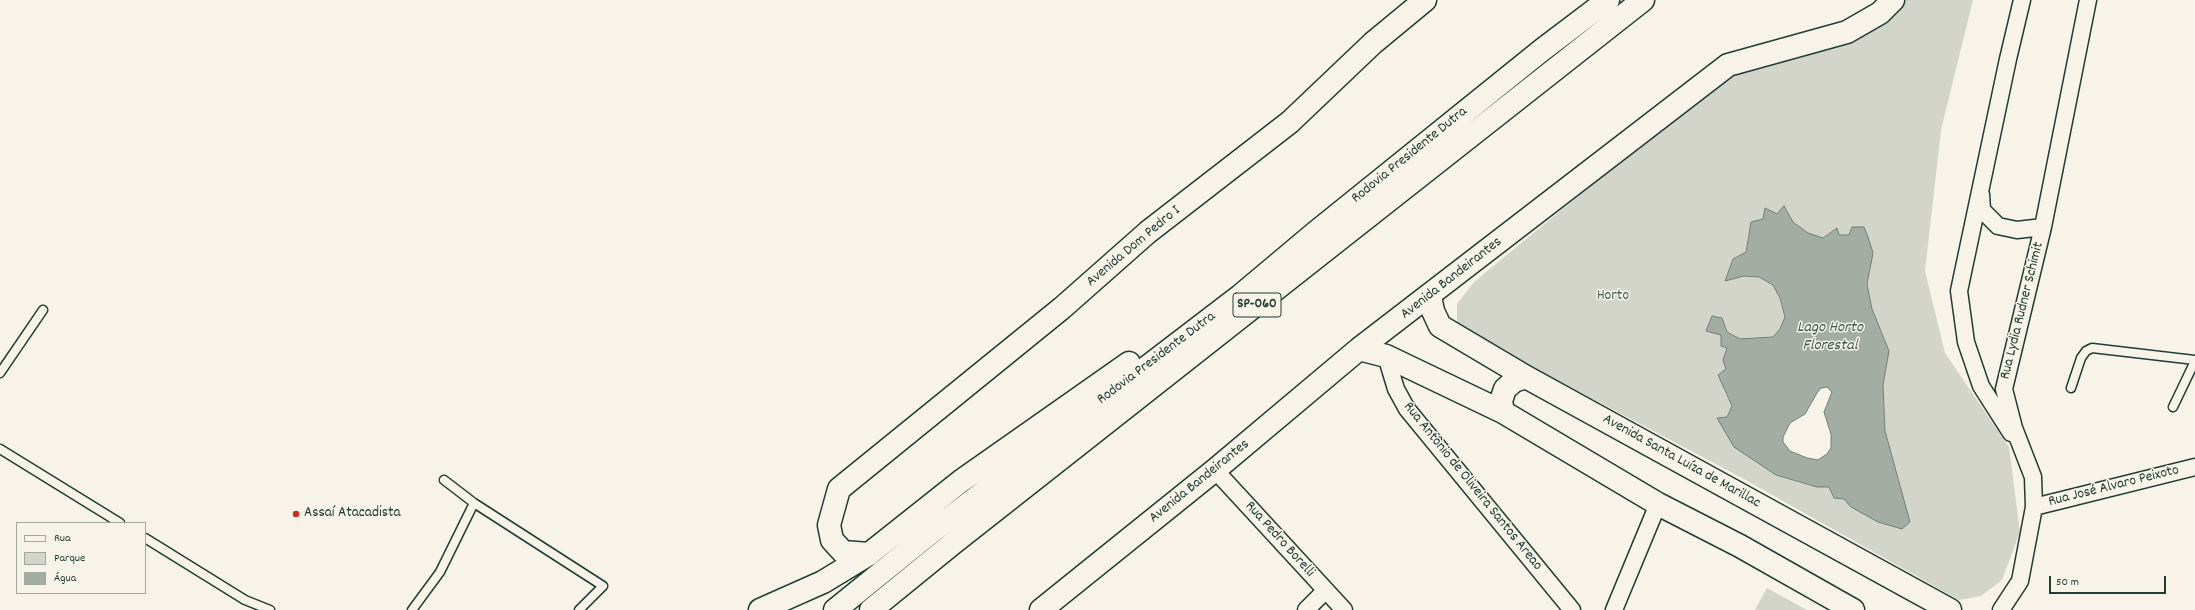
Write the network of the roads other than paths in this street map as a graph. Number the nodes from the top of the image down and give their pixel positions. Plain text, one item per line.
1 (1425, 0) edge
2 (1608, 0) edge
3 (1643, 0) edge
4 (1893, 0) edge
5 (2022, 0) edge
6 (2088, 0) edge
7 (1980, 190) junction
8 (2043, 227) junction
9 (1315, 233) junction
10 (1430, 296) junction
11 (43, 310) dead end
12 (1359, 350) junction
13 (1386, 356) junction
14 (2195, 361) edge
15 (0, 373) edge
16 (1526, 377) junction
17 (2070, 388) dead end
18 (2173, 407) dead end
19 (1503, 412) junction
20 (2011, 429) junction
21 (0, 449) edge
22 (2195, 466) edge
23 (1215, 470) junction
24 (444, 480) dead end
25 (474, 503) junction
26 (1658, 504) junction
27 (2034, 507) junction
28 (118, 522) edge
29 (146, 539) edge
30 (869, 554) junction
31 (1326, 591) junction
32 (245, 600) junction
33 (1847, 608) edge
34 (252, 610) edge
35 (270, 610) edge
36 (412, 610) edge
37 (579, 610) edge
38 (760, 610) edge
39 (835, 610) edge
40 (871, 610) edge
41 (1041, 610) edge
42 (1306, 610) edge
43 (1344, 610) edge
44 (1572, 610) edge
45 (1614, 610) edge
46 (1950, 610) edge
47 (2001, 610) edge

1 - 30 main road, Avenida Dom Pedro I
2 - 9 main road, Rodovia Presidente Dutra / SP-060
3 - 40 main road, Rodovia Presidente Dutra / SP-060
4 - 10 main road, Avenida Bandeirantes
5 - 7 street, Rua Lydia Rudner Schimit
6 - 8 street, Rua Lydia Rudner Schimit
7 - 8 street, Rua Lydia Rudner Schimit
7 - 20 street, Rua Lydia Rudner Schimit
8 - 20 street, Rua Lydia Rudner Schimit
9 - 30 main road
9 - 39 main road, Rodovia Presidente Dutra / SP-060
10 - 12 main road, Avenida Bandeirantes
10 - 16 main road, Avenida Santa Luíza de Marillac
11 - 15 lane
12 - 13 main road
12 - 23 main road, Avenida Bandeirantes
13 - 19 main road
13 - 44 street, Rua Antônio de Oliveira Santos Areao
14 - 17 lane
14 - 18 lane
16 - 19 main road
16 - 46 main road, Avenida Santa Luíza de Marillac
19 - 26 main road
20 - 27 street, Rua Lydia Rudner Schimit
21 - 28 lane
22 - 27 street, Rua José Alvaro Peixoto
23 - 31 street, Rua Pedro Borelli
23 - 41 main road, Avenida Bandeirantes
24 - 25 lane
25 - 36 lane
25 - 37 lane
26 - 33 main road
26 - 45 street
27 - 47 street
29 - 32 lane
30 - 38 main road
31 - 42 street
31 - 43 street, Rua Pedro Borelli
32 - 34 lane
32 - 35 lane

